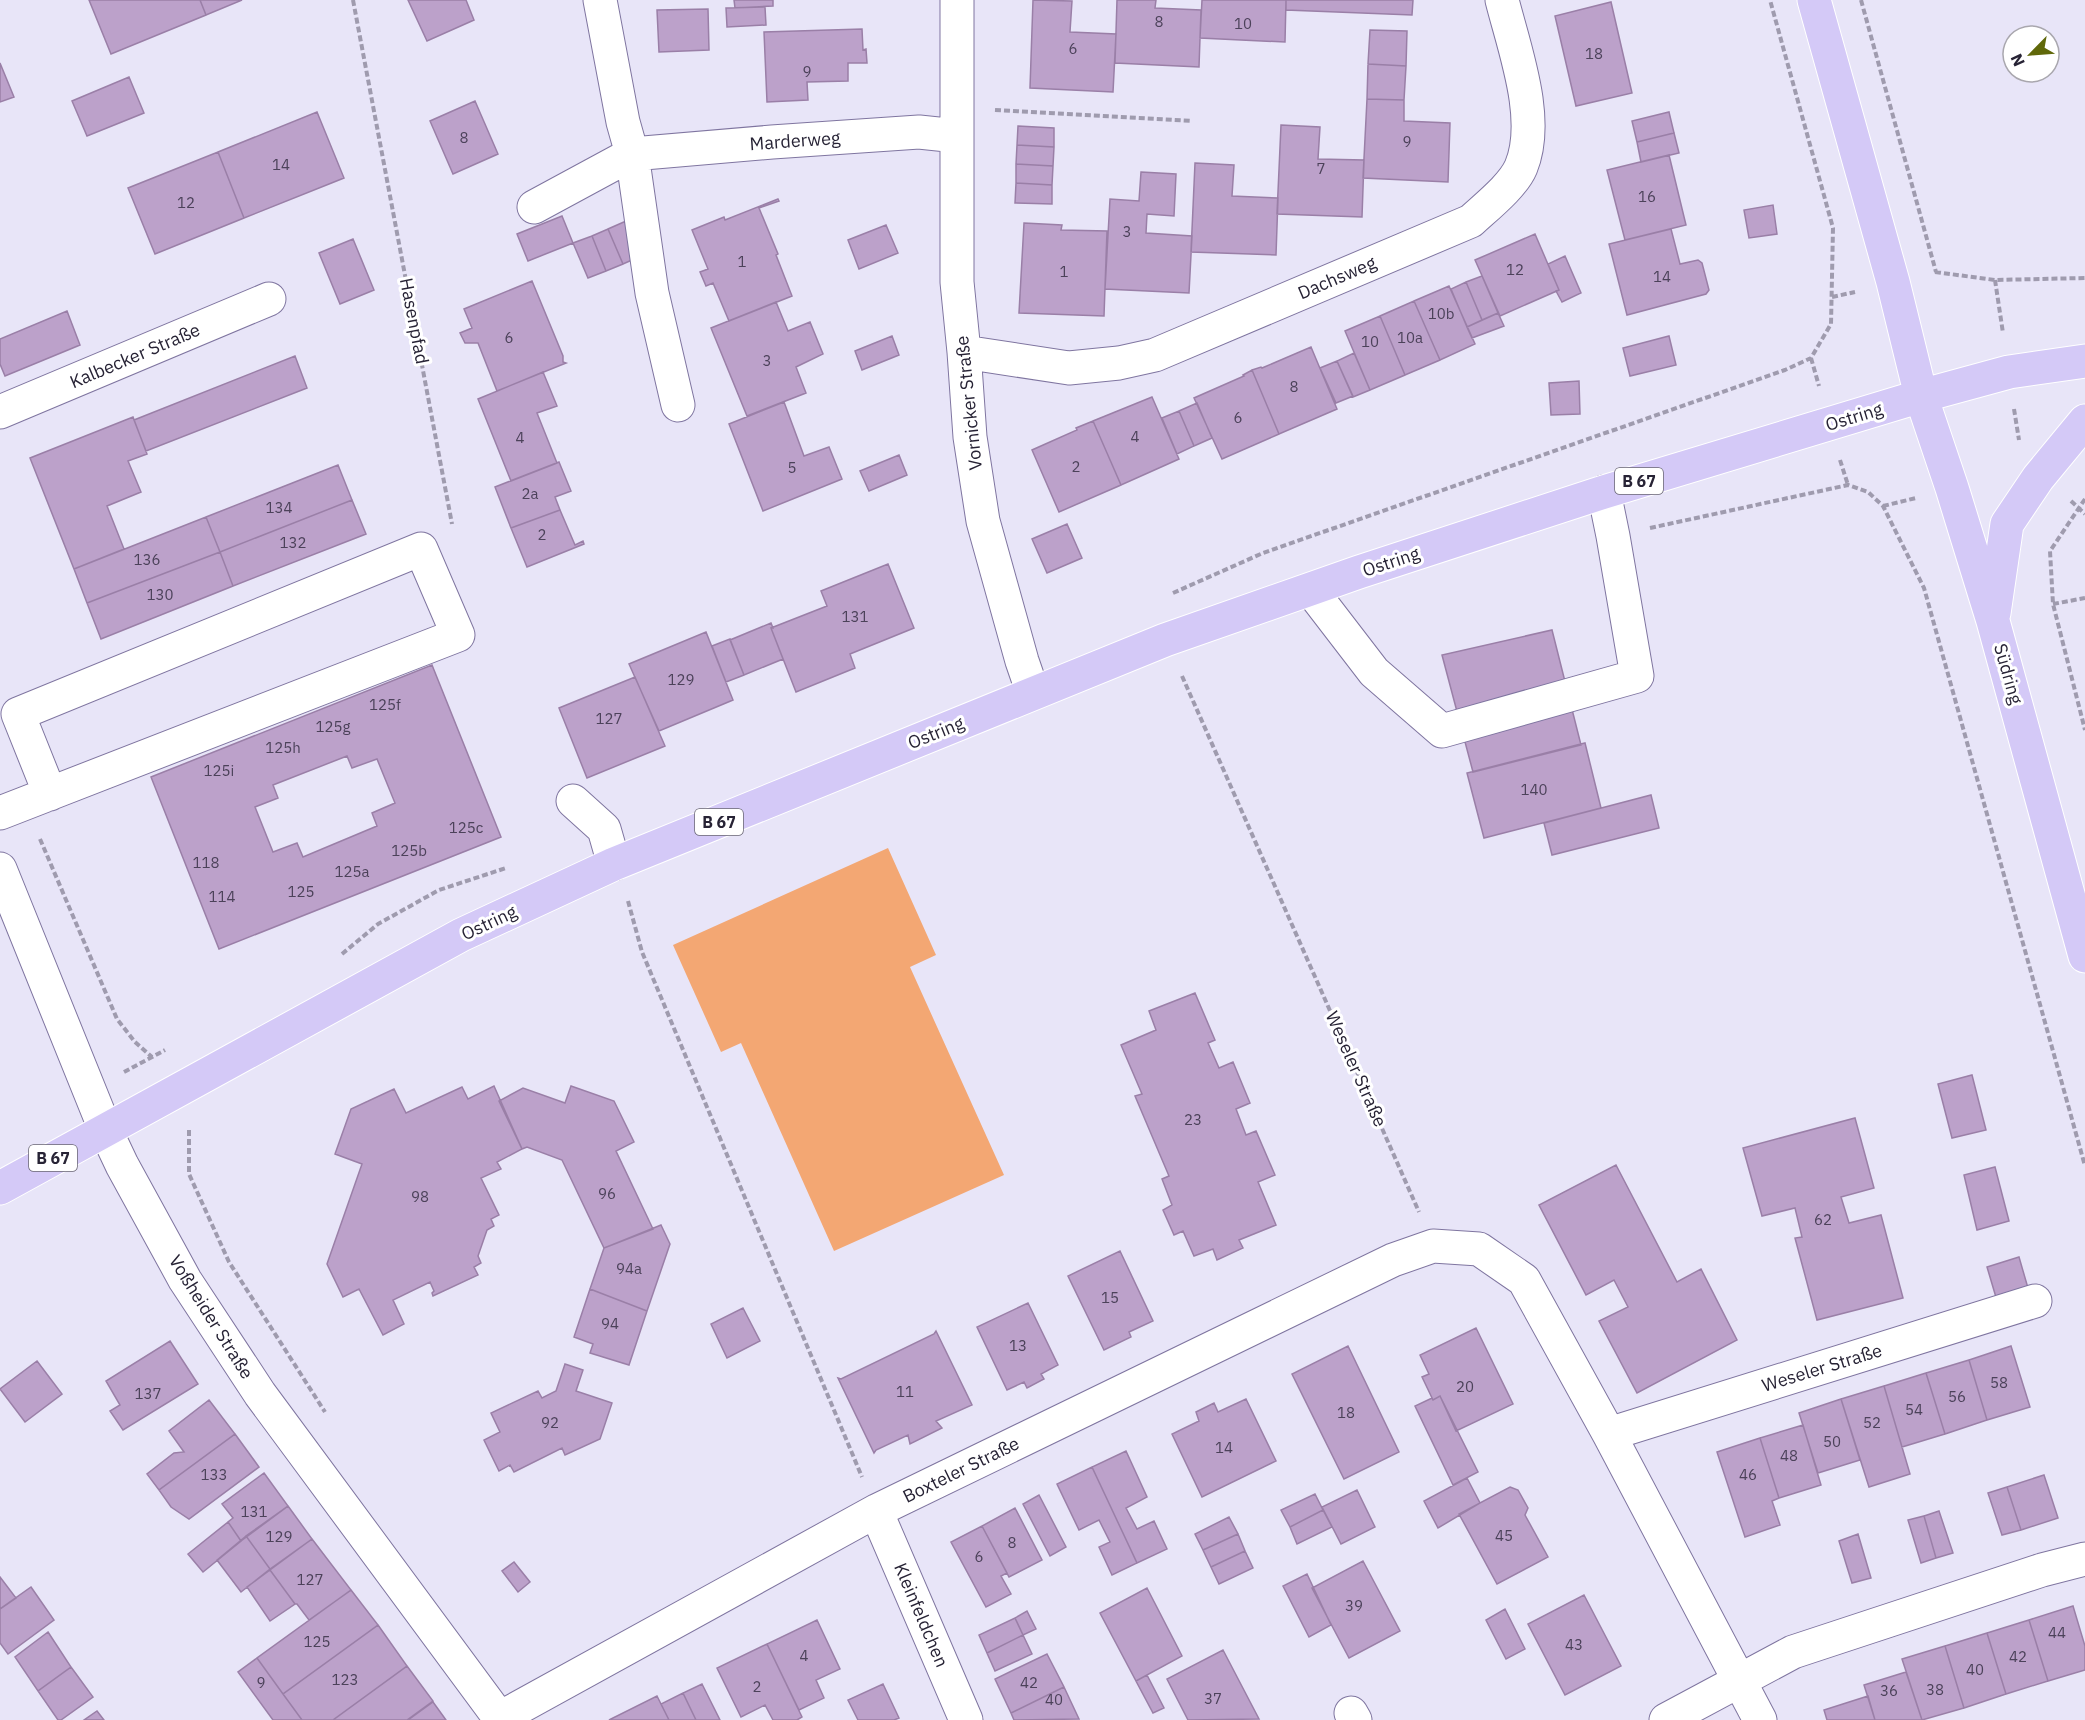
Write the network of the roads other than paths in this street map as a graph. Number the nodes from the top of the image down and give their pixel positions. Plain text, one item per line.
1 (600, 0) edge
2 (957, 0) edge
3 (1502, 0) edge
4 (1814, 0) edge
5 (956, 121) junction
6 (632, 154) junction
7 (534, 207) dead end
8 (269, 299) dead end
9 (964, 352) junction
10 (2085, 361) edge
11 (1921, 396) junction
12 (678, 405) dead end
13 (0, 412) edge
14 (2085, 421) edge
15 (1604, 492) junction
16 (1311, 590) junction
17 (1993, 621) junction
18 (1033, 693) junction
19 (573, 801) dead end
20 (25, 804) edge
21 (614, 864) junction
22 (0, 869) edge
23 (2085, 956) edge
24 (105, 1129) junction
25 (0, 1188) edge
26 (2035, 1301) dead end
27 (1609, 1434) junction
28 (876, 1511) junction
29 (2085, 1559) edge
30 (1739, 1680) junction
31 (501, 1719) edge
32 (966, 1720) edge
33 (1666, 1720) edge
34 (1760, 1720) edge

1 - 6 street
2 - 5 street, Vornicker Straße
3 - 9 street, Dachsweg
4 - 11 main road, Südring
5 - 6 street, Marderweg
5 - 9 street, Vornicker Straße
6 - 7 street, Marderweg
6 - 12 street
8 - 13 street, Kalbecker Straße
9 - 18 street, Vornicker Straße
10 - 11 main road, B 67
11 - 15 main road, Ostring / B 67
11 - 17 main road, Südring
14 - 17 main road
15 - 16 main road, Ostring / B 67
15 - 16 street
16 - 18 main road, Ostring / B 67
17 - 23 main road, Südring
18 - 21 main road, Ostring / B 67
19 - 21 street
20 - 20 street
21 - 24 main road, Ostring / B 67
22 - 24 street, Voßheider Straße
24 - 25 main road, Ostring / B 67
24 - 31 street, Voßheider Straße
26 - 27 street, Weseler Straße
27 - 28 street, Boxteler Straße
27 - 30 street
28 - 31 street, Boxteler Straße
28 - 32 street, Kleinfeldchen
29 - 30 street
30 - 33 street
30 - 34 street

